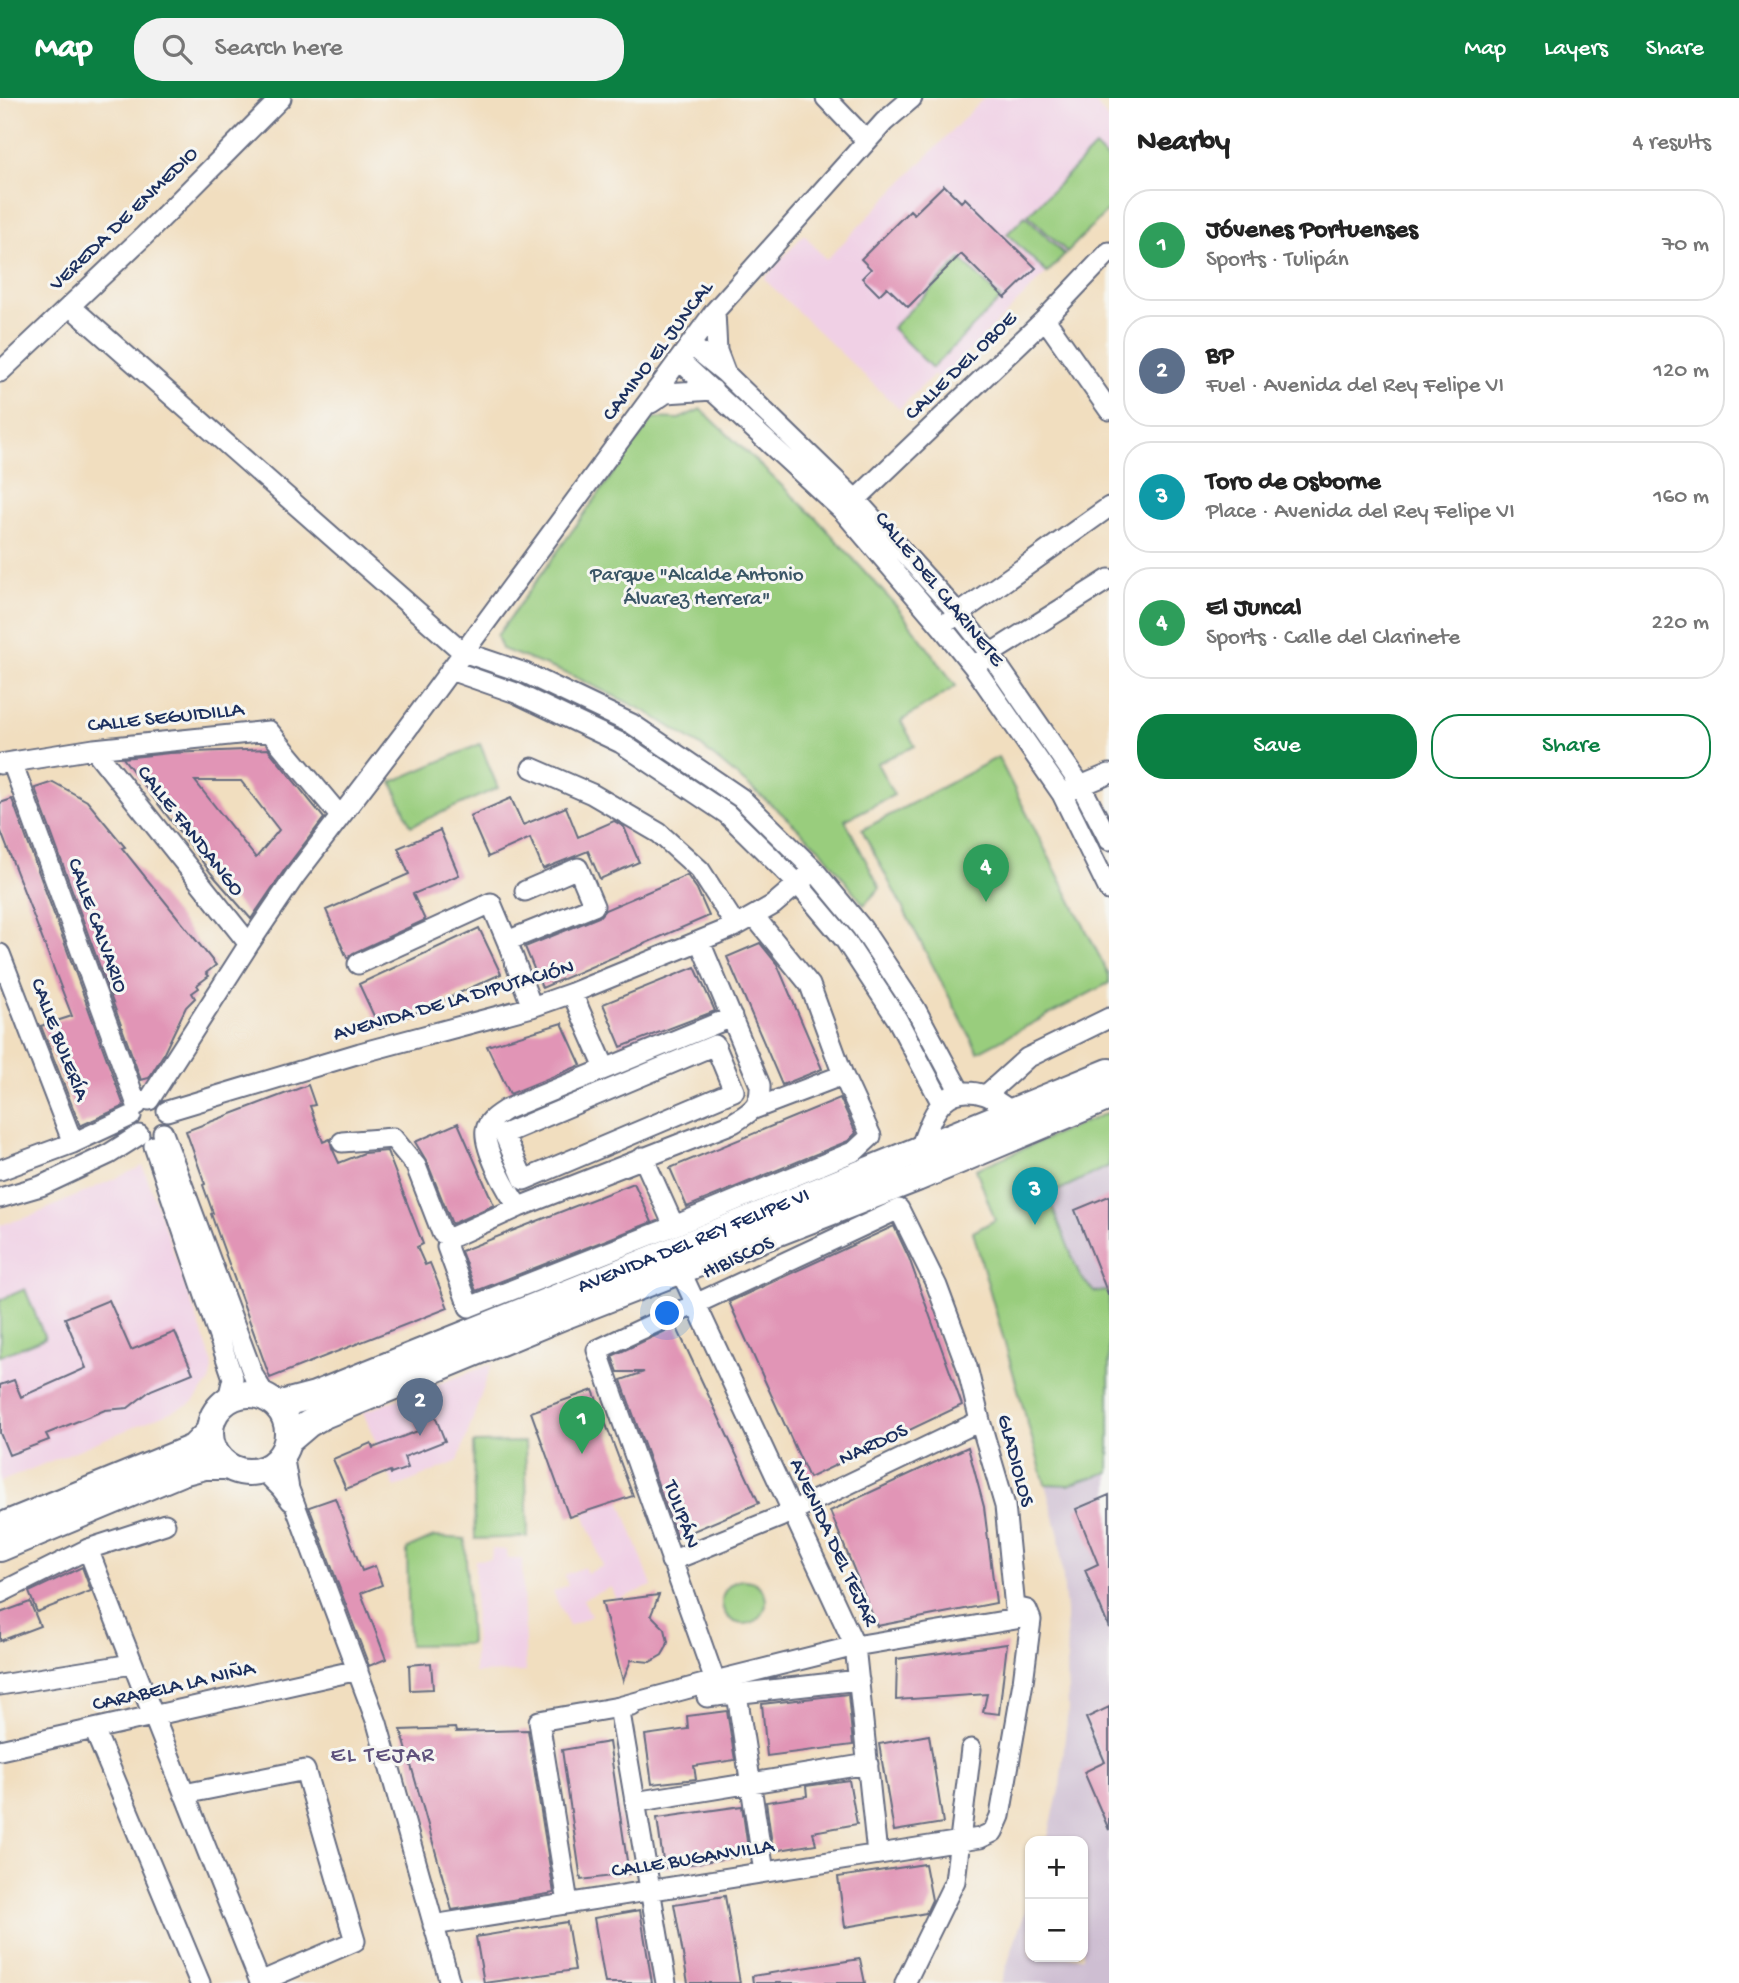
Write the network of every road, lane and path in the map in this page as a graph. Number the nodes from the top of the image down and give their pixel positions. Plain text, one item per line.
1 (281, 98) edge
2 (826, 98) edge
3 (912, 98) edge
4 (867, 141) junction
5 (1109, 252) edge
6 (70, 306) junction
7 (715, 311) junction
8 (1045, 318) junction
9 (685, 353) junction
10 (0, 372) edge
11 (725, 373) junction
12 (713, 390) junction
13 (643, 409) junction
14 (1109, 410) edge
15 (850, 506) junction
16 (1109, 507) edge
17 (1109, 579) edge
18 (958, 613) junction
19 (941, 626) junction
20 (463, 652) junction
21 (990, 654) junction
22 (974, 667) junction
23 (450, 670) junction
24 (94, 748) junction
25 (6, 763) edge
26 (531, 768) dead end
27 (1109, 774) edge
28 (1082, 786) junction
29 (1062, 794) junction
30 (340, 816) junction
31 (1109, 840) edge
32 (814, 870) junction
33 (798, 884) junction
34 (1109, 890) edge
35 (525, 891) dead end
36 (754, 916) junction
37 (736, 926) junction
38 (507, 941) junction
39 (700, 942) junction
40 (249, 944) junction
41 (0, 955) edge
42 (358, 964) dead end
43 (572, 993) junction
44 (532, 1007) junction
45 (732, 1017) junction
46 (1109, 1018) edge
47 (605, 1068) junction
48 (1109, 1072) edge
49 (843, 1075) junction
50 (960, 1092) junction
51 (986, 1095) junction
52 (1109, 1097) edge
53 (941, 1102) junction
54 (139, 1107) junction
55 (754, 1109) junction
56 (167, 1111) junction
57 (1013, 1112) junction
58 (504, 1134) joint
59 (151, 1136) junction
60 (342, 1142) dead end
61 (73, 1143) junction
62 (919, 1151) junction
63 (643, 1157) junction
64 (0, 1170) edge
65 (0, 1198) edge
66 (519, 1207) junction
67 (899, 1209) joint
68 (674, 1226) junction
69 (450, 1238) junction
70 (680, 1270) junction
71 (695, 1305) junction
72 (597, 1350) joint
73 (228, 1399) junction
74 (271, 1401) junction
75 (980, 1421) junction
76 (209, 1432) junction
77 (278, 1455) junction
78 (226, 1466) junction
79 (792, 1511) junction
80 (164, 1524) dead end
81 (0, 1527) edge
82 (0, 1548) edge
83 (88, 1549) junction
84 (671, 1561) junction
85 (0, 1593) edge
86 (1015, 1607) junction
87 (855, 1646) junction
88 (132, 1664) junction
89 (358, 1670) junction
90 (859, 1680) junction
91 (0, 1685) edge
92 (723, 1690) junction
93 (619, 1707) junction
94 (152, 1716) junction
95 (94, 1729) junction
96 (971, 1749) dead end
97 (0, 1750) edge
98 (868, 1764) junction
99 (750, 1783) junction
100 (184, 1794) junction
101 (635, 1802) junction
102 (961, 1840) junction
103 (877, 1854) junction
104 (764, 1872) junction
105 (650, 1890) junction
106 (568, 1903) junction
107 (433, 1925) junction
108 (201, 1983) edge
109 (450, 1983) edge
110 (666, 1983) edge
111 (905, 1983) edge

1 - 6 street, VEREDA DE ENMEDIO
2 - 4 street
3 - 4 street, CAMINO EL JUNCAL
4 - 7 street, CAMINO EL JUNCAL
5 - 8 street, CALLE DEL OBOE
6 - 10 street, VEREDA DE ENMEDIO
6 - 20 street
7 - 9 street, CAMINO EL JUNCAL
7 - 11 street
8 - 14 street
8 - 15 street, CALLE DEL OBOE
9 - 11 street, CALLE DEL CLARINETE
9 - 12 street, CALLE DEL CLARINETE
9 - 13 street, CAMINO EL JUNCAL
11 - 15 street, CALLE DEL CLARINETE
12 - 13 street
12 - 15 street, CALLE DEL CLARINETE
13 - 20 street, CAMINO EL JUNCAL
15 - 18 street, CALLE DEL CLARINETE
15 - 19 street, CALLE DEL CLARINETE
16 - 18 street
17 - 21 street
18 - 19 street
18 - 21 street, CALLE DEL CLARINETE
19 - 22 street, CALLE DEL CLARINETE
20 - 23 street, CAMINO EL JUNCAL
20 - 32 street
21 - 22 street
21 - 28 street, CALLE DEL CLARINETE
22 - 29 street, CALLE DEL CLARINETE
23 - 30 street, CAMINO EL JUNCAL
23 - 33 street
24 - 25 street, CALLE SEGUIDILLA
24 - 30 street, CALLE SEGUIDILLA
24 - 40 street, CALLE FANDANGO
25 - 54 street, CALLE CALVARIO
26 - 37 street
27 - 28 street
28 - 29 street
28 - 31 street, CALLE DEL CLARINETE
29 - 34 street, CALLE DEL CLARINETE
30 - 40 street, CAMINO EL JUNCAL
32 - 33 street, AVENIDA DE LA DIPUTACIÓN
32 - 50 street
33 - 36 street, AVENIDA DE LA DIPUTACIÓN
33 - 53 street
35 - 38 street
36 - 37 street, AVENIDA DE LA DIPUTACIÓN
36 - 49 street
37 - 39 street, AVENIDA DE LA DIPUTACIÓN
38 - 42 street
38 - 44 street
39 - 43 street, AVENIDA DE LA DIPUTACIÓN
39 - 45 street
40 - 54 street, CAMINO EL JUNCAL
41 - 61 street, CALLE BULERÍA
43 - 44 street, AVENIDA DE LA DIPUTACIÓN
43 - 47 street
44 - 56 street, AVENIDA DE LA DIPUTACIÓN
45 - 47 street
45 - 55 street
46 - 51 street
47 - 66 street
48 - 57 main road, AVENIDA DEL REY FELIPE VI
49 - 55 street
49 - 68 street
50 - 51 street
50 - 53 street
51 - 57 street
52 - 70 main road, AVENIDA DEL REY FELIPE VI
53 - 62 street
54 - 56 street
54 - 59 street
54 - 61 street
55 - 63 street
56 - 59 street
57 - 62 main road, AVENIDA DEL REY FELIPE VI
58 - 58 street
59 - 65 street
59 - 73 street
59 - 74 street
60 - 69 street
61 - 64 street
62 - 74 main road, AVENIDA DEL REY FELIPE VI
63 - 66 street
63 - 68 street
66 - 69 street
67 - 71 street, HIBISCOS
67 - 75 street, GLADIOLOS
68 - 69 street
70 - 71 street, AVENIDA DEL TEJAR
70 - 77 main road, AVENIDA DEL REY FELIPE VI
71 - 72 street, HIBISCOS
71 - 79 street, AVENIDA DEL TEJAR
72 - 84 street, TULIPÁN
73 - 74 main road
73 - 76 main road
74 - 77 main road
75 - 79 street, NARDOS
75 - 86 street, GLADIOLOS
76 - 78 main road
76 - 81 main road
77 - 78 main road
77 - 89 street
78 - 82 main road
79 - 84 street, NARDOS
79 - 87 street, AVENIDA DEL TEJAR
80 - 83 street
83 - 85 street
83 - 88 street
84 - 92 street, TULIPÁN
86 - 87 street
86 - 102 street, CALLE BUGANVILLA
87 - 90 street, AVENIDA DEL TEJAR
87 - 92 street
88 - 91 street
88 - 94 street
89 - 94 street, CARABELA LA NIÑA
89 - 107 street
90 - 92 street
90 - 98 street, AVENIDA DEL TEJAR
92 - 93 street
92 - 99 street, TULIPÁN
93 - 101 street
93 - 106 street
94 - 95 street, CARABELA LA NIÑA
94 - 100 street
95 - 97 street, CARABELA LA NIÑA
95 - 108 street
96 - 102 street
98 - 99 street
98 - 103 street, AVENIDA DEL TEJAR
99 - 101 street
99 - 104 street, TULIPÁN
100 - 100 street
101 - 105 street
102 - 103 street, CALLE BUGANVILLA
102 - 111 street
103 - 104 street, CALLE BUGANVILLA
104 - 105 street, CALLE BUGANVILLA
105 - 106 street, CALLE BUGANVILLA
105 - 110 street
106 - 107 street, CALLE BUGANVILLA
107 - 109 street

